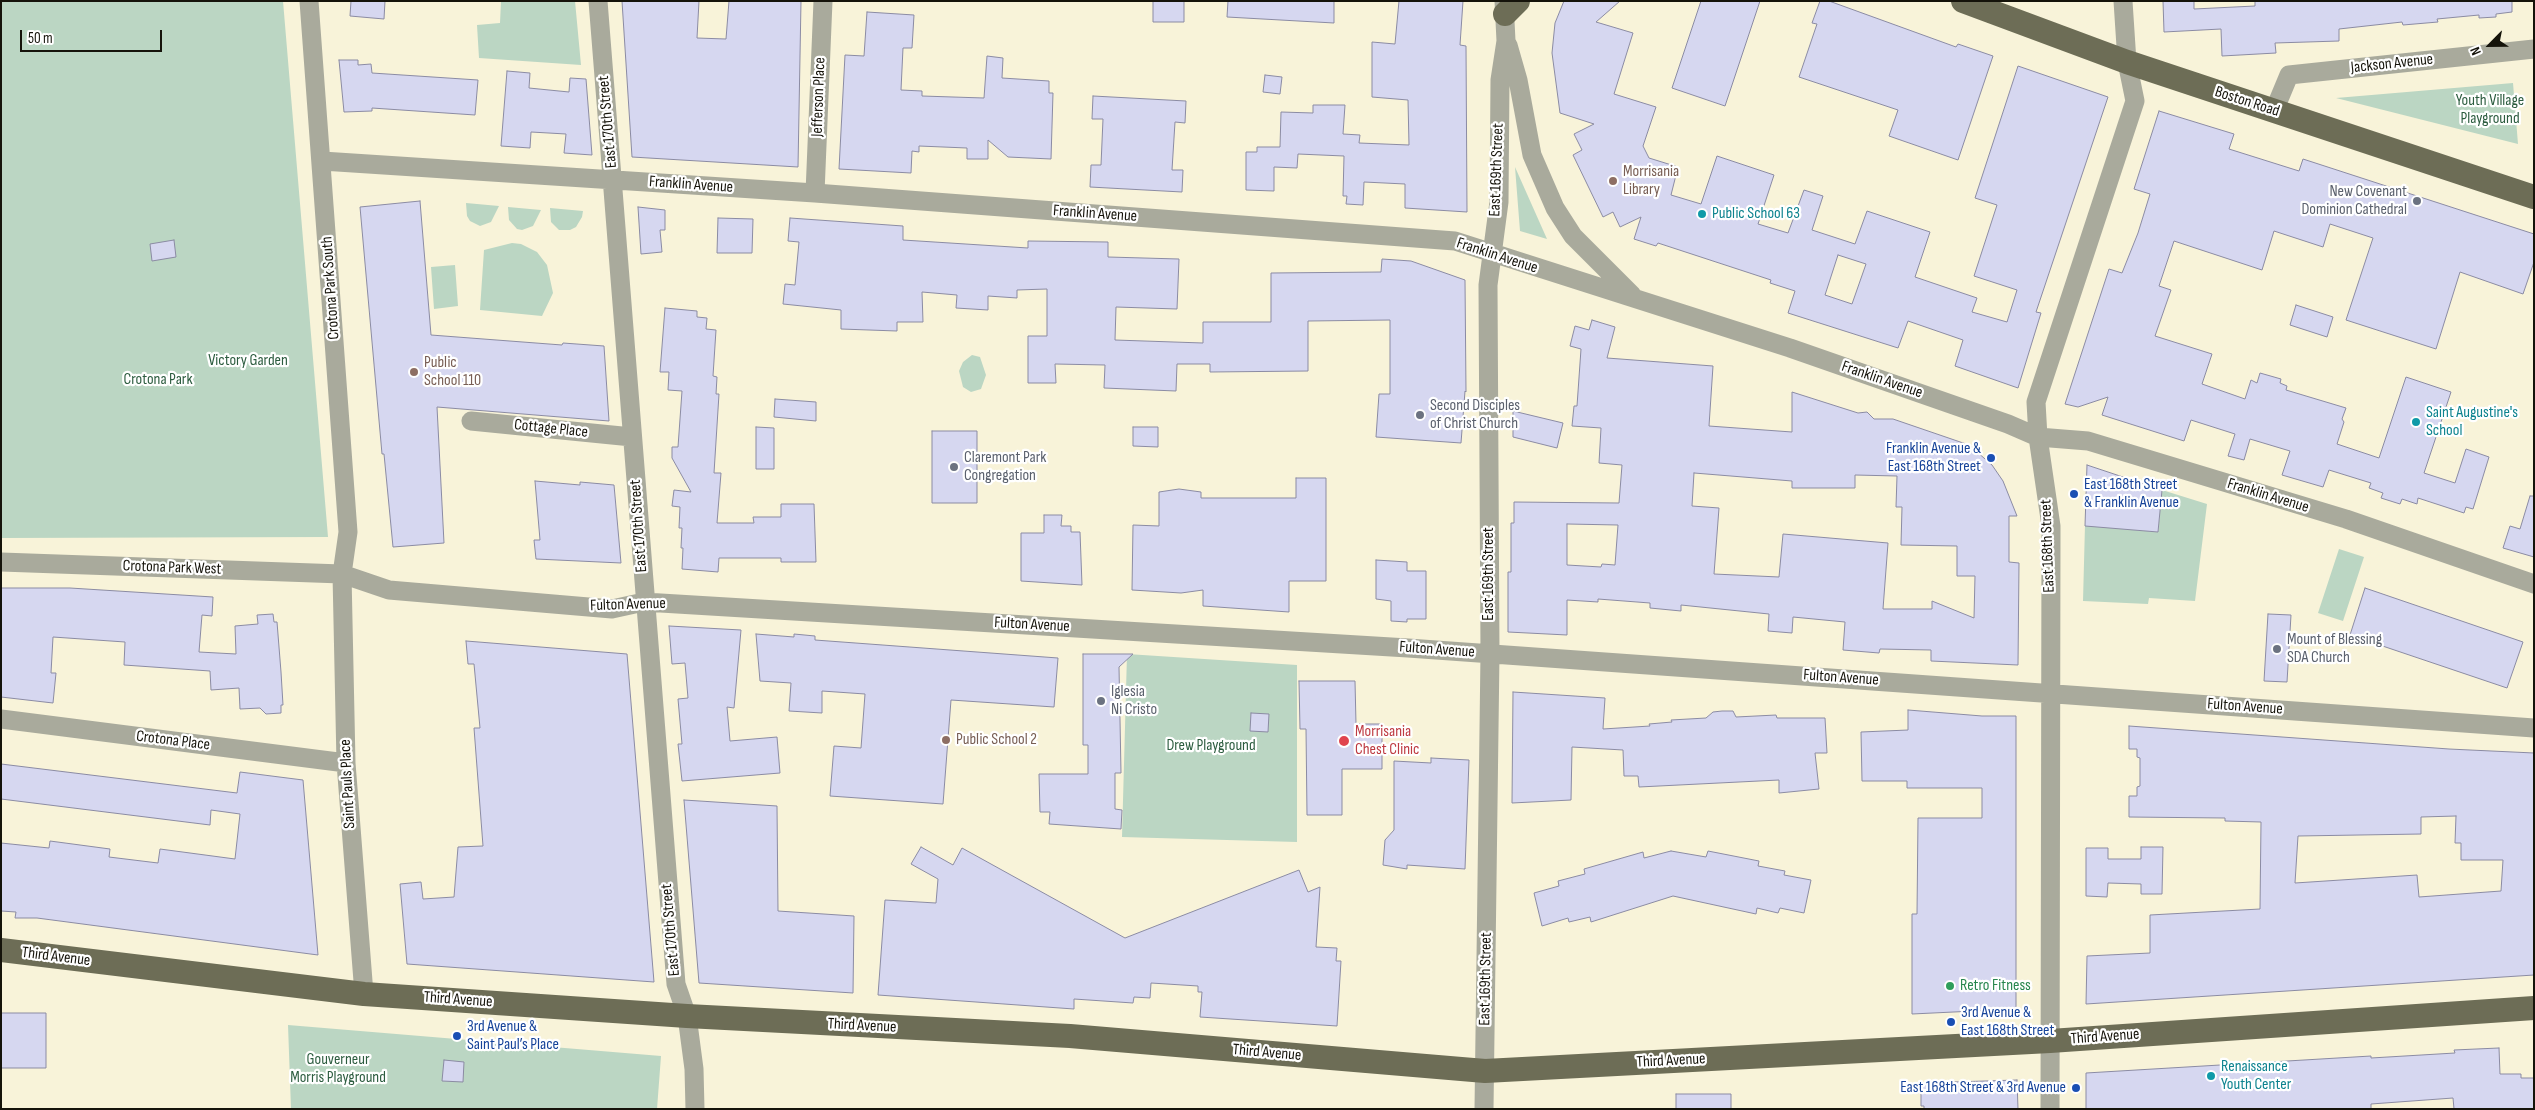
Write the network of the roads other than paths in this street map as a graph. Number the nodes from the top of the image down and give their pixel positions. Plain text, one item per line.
1 (309, 1) edge
2 (598, 1) edge
3 (822, 1) edge
4 (1963, 1) edge
5 (2123, 1) edge
6 (1509, 6) edge
7 (1506, 41) junction
8 (2534, 49) edge
9 (2127, 62) junction
10 (2274, 111) junction
11 (322, 161) junction
12 (612, 180) junction
13 (815, 193) junction
14 (2534, 196) edge
15 (1492, 253) junction
16 (1635, 298) junction
17 (470, 421) dead end
18 (632, 437) junction
19 (2038, 438) junction
20 (1, 562) edge
21 (342, 574) junction
22 (2534, 584) edge
23 (644, 602) junction
24 (1490, 653) junction
25 (2052, 694) junction
26 (1, 719) edge
27 (2534, 728) edge
28 (346, 763) junction
29 (1, 950) edge
30 (364, 994) junction
31 (2534, 1008) edge
32 (687, 1016) junction
33 (2050, 1041) junction
34 (1485, 1071) junction
35 (695, 1109) edge
36 (1484, 1109) edge
37 (2050, 1109) edge

1 - 11 street, Crotona Park South
2 - 12 street, East 170th Street
3 - 13 street, Jefferson Place
4 - 9 main road, Boston Road
5 - 9 street, East 168th Street
6 - 7 street, East 169th Street
7 - 15 street, East 169th Street
7 - 16 street, East 169th Street
8 - 10 street, Jackson Avenue
9 - 10 main road, Boston Road
9 - 19 street, East 168th Street
10 - 14 main road, Boston Road
11 - 12 street, Franklin Avenue
11 - 21 street, Crotona Park South
12 - 13 street, Franklin Avenue
12 - 18 street, East 170th Street
13 - 15 street, Franklin Avenue
15 - 16 street, Franklin Avenue
15 - 24 street, East 169th Street
16 - 19 street, Franklin Avenue
17 - 18 street, Cottage Place
18 - 23 street, East 170th Street
19 - 22 street, Franklin Avenue
19 - 25 street, East 168th Street
20 - 21 street, Crotona Park West
21 - 23 street, Fulton Avenue
21 - 28 street, Saint Pauls Place
23 - 24 street, Fulton Avenue
23 - 32 street, East 170th Street
24 - 25 street, Fulton Avenue
24 - 34 street, East 169th Street
25 - 27 street, Fulton Avenue
25 - 33 street, East 168th Street
26 - 28 street, Crotona Place
28 - 30 street, Saint Pauls Place
29 - 30 main road, Third Avenue
30 - 32 main road, Third Avenue
31 - 33 main road, Third Avenue
32 - 34 main road, Third Avenue
32 - 35 street, East 170th Street
33 - 34 main road, Third Avenue
33 - 37 street, East 168th Street
34 - 36 street, East 169th Street

